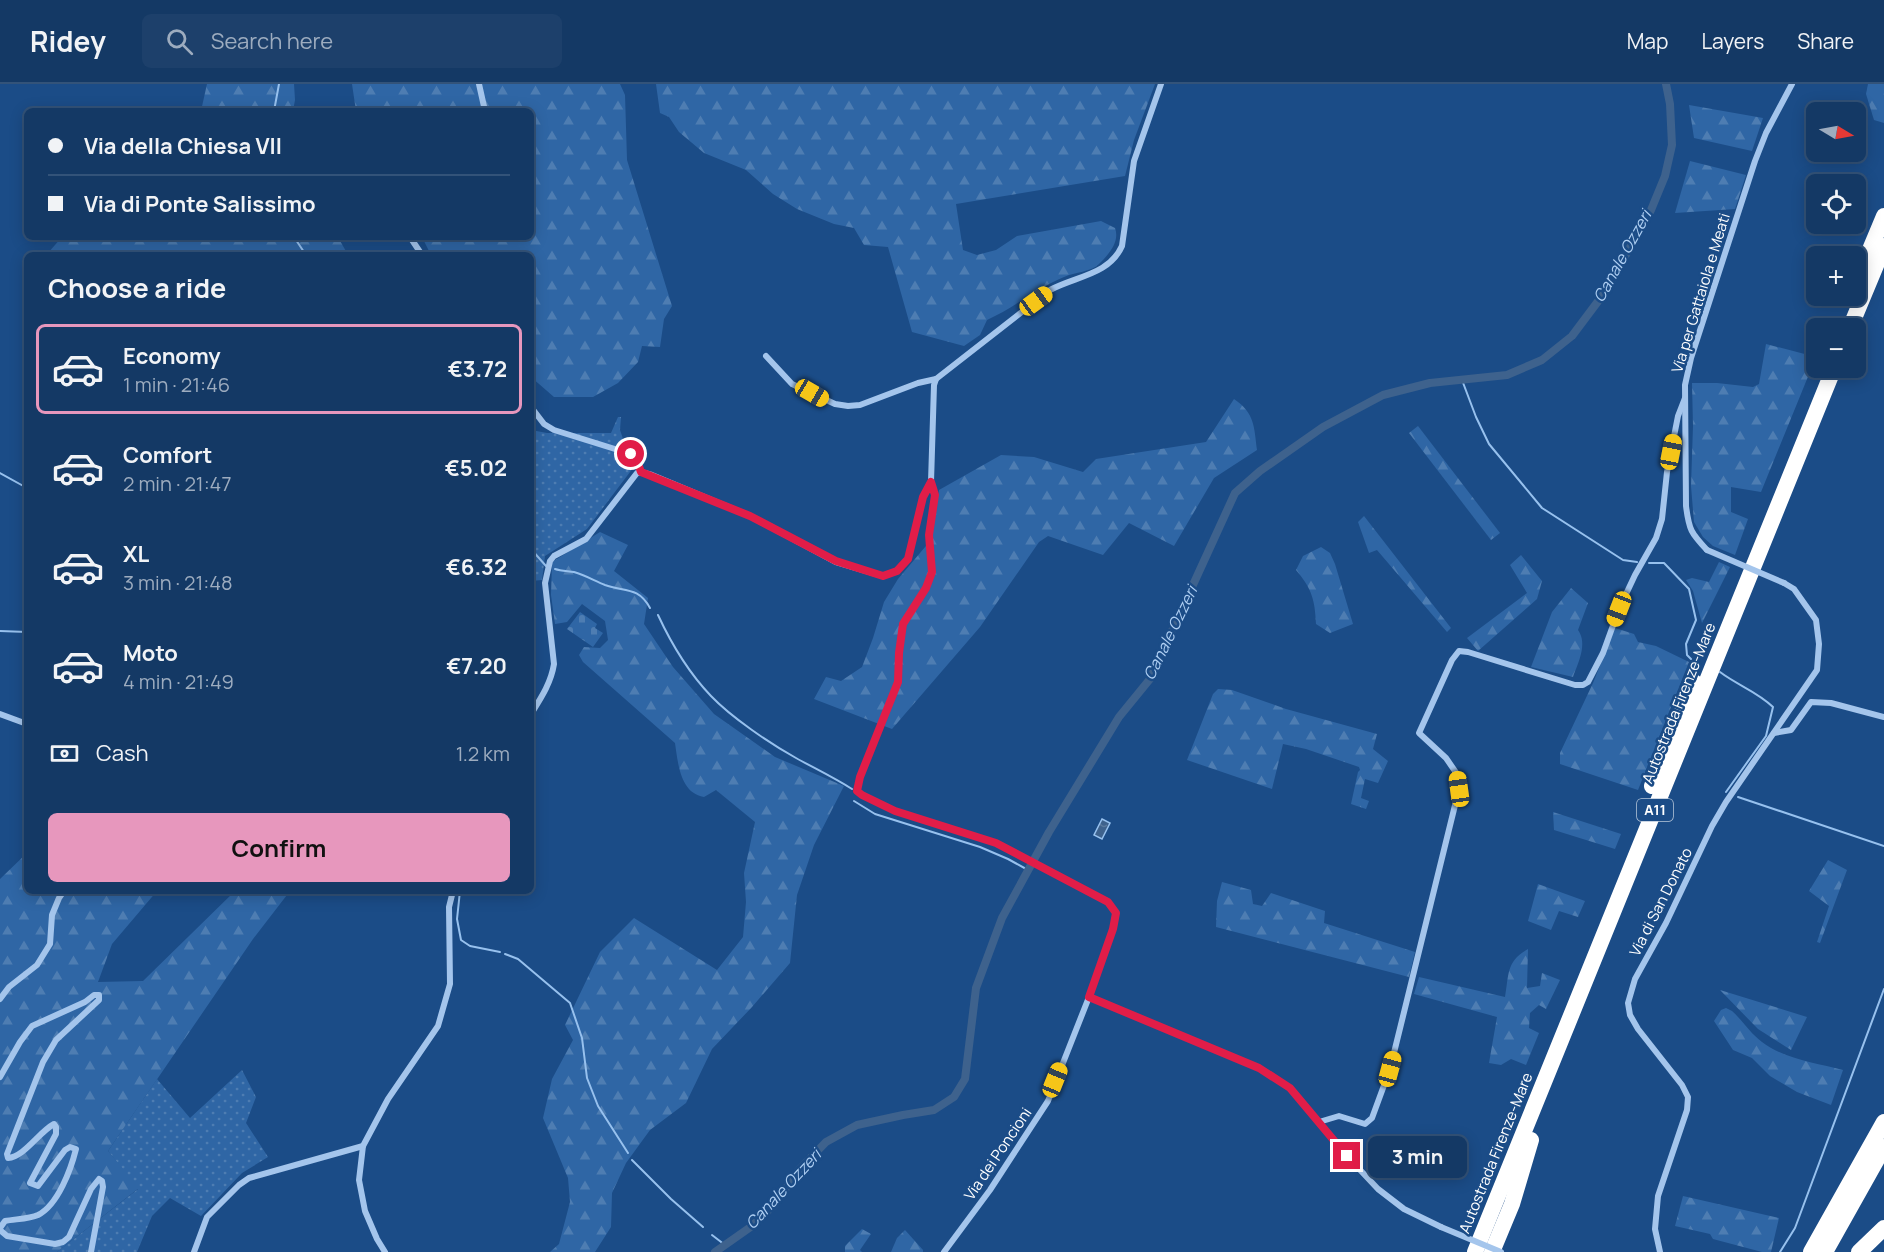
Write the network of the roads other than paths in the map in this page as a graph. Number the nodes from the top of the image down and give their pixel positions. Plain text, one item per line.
1 (479, 84) edge
2 (1161, 84) edge
3 (1792, 84) edge
4 (484, 108) edge
5 (1884, 216) edge
6 (1884, 246) edge
7 (1866, 261) edge
8 (1854, 318) edge
9 (766, 356) dead end
10 (1818, 378) edge
11 (1830, 378) edge
12 (936, 379) junction
13 (1685, 398) junction
14 (534, 411) edge
15 (641, 472) junction
16 (931, 482) junction
17 (1785, 583) joint
18 (534, 709) edge
19 (0, 714) edge
20 (1884, 717) edge
21 (24, 723) edge
22 (1774, 733) junction
23 (61, 894) edge
24 (452, 894) edge
25 (1089, 997) junction
26 (0, 999) edge
27 (1562, 1038) junction
28 (0, 1077) edge
29 (1319, 1122) junction
30 (1884, 1122) edge
31 (363, 1146) junction
32 (1884, 1147) edge
33 (1884, 1228) edge
34 (0, 1229) edge
35 (91, 1252) edge
36 (194, 1252) edge
37 (385, 1252) edge
38 (944, 1252) edge
39 (1463, 1252) edge
40 (1475, 1252) edge
41 (1492, 1252) edge
42 (1501, 1252) edge
43 (1660, 1252) edge
44 (1811, 1252) edge
45 (1825, 1252) edge
46 (1859, 1252) edge

1 - 4 street
2 - 12 street
3 - 13 street, Via per Gattaiola e Meati
5 - 7 highway
6 - 8 highway
9 - 12 street
10 - 39 highway, Autostrada Firenze-Mare / A11
11 - 27 highway, Autostrada Firenze-Mare / A11
12 - 16 street
13 - 17 street, Via per Gattaiola e Meati, bridge
13 - 29 street
14 - 15 street
15 - 16 street
15 - 18 street
16 - 25 street, Via dei Poncioni
17 - 22 street, Via di San Donato
19 - 21 street
20 - 22 street
22 - 43 street, Via di San Donato
23 - 26 street
24 - 31 street
25 - 29 street
25 - 38 street, Via dei Poncioni
27 - 40 highway, Autostrada Firenze-Mare / A11
27 - 41 highway
28 - 34 street
29 - 42 street, bridge
30 - 44 highway
31 - 36 street
31 - 37 street
32 - 45 highway
33 - 46 highway
34 - 35 street

